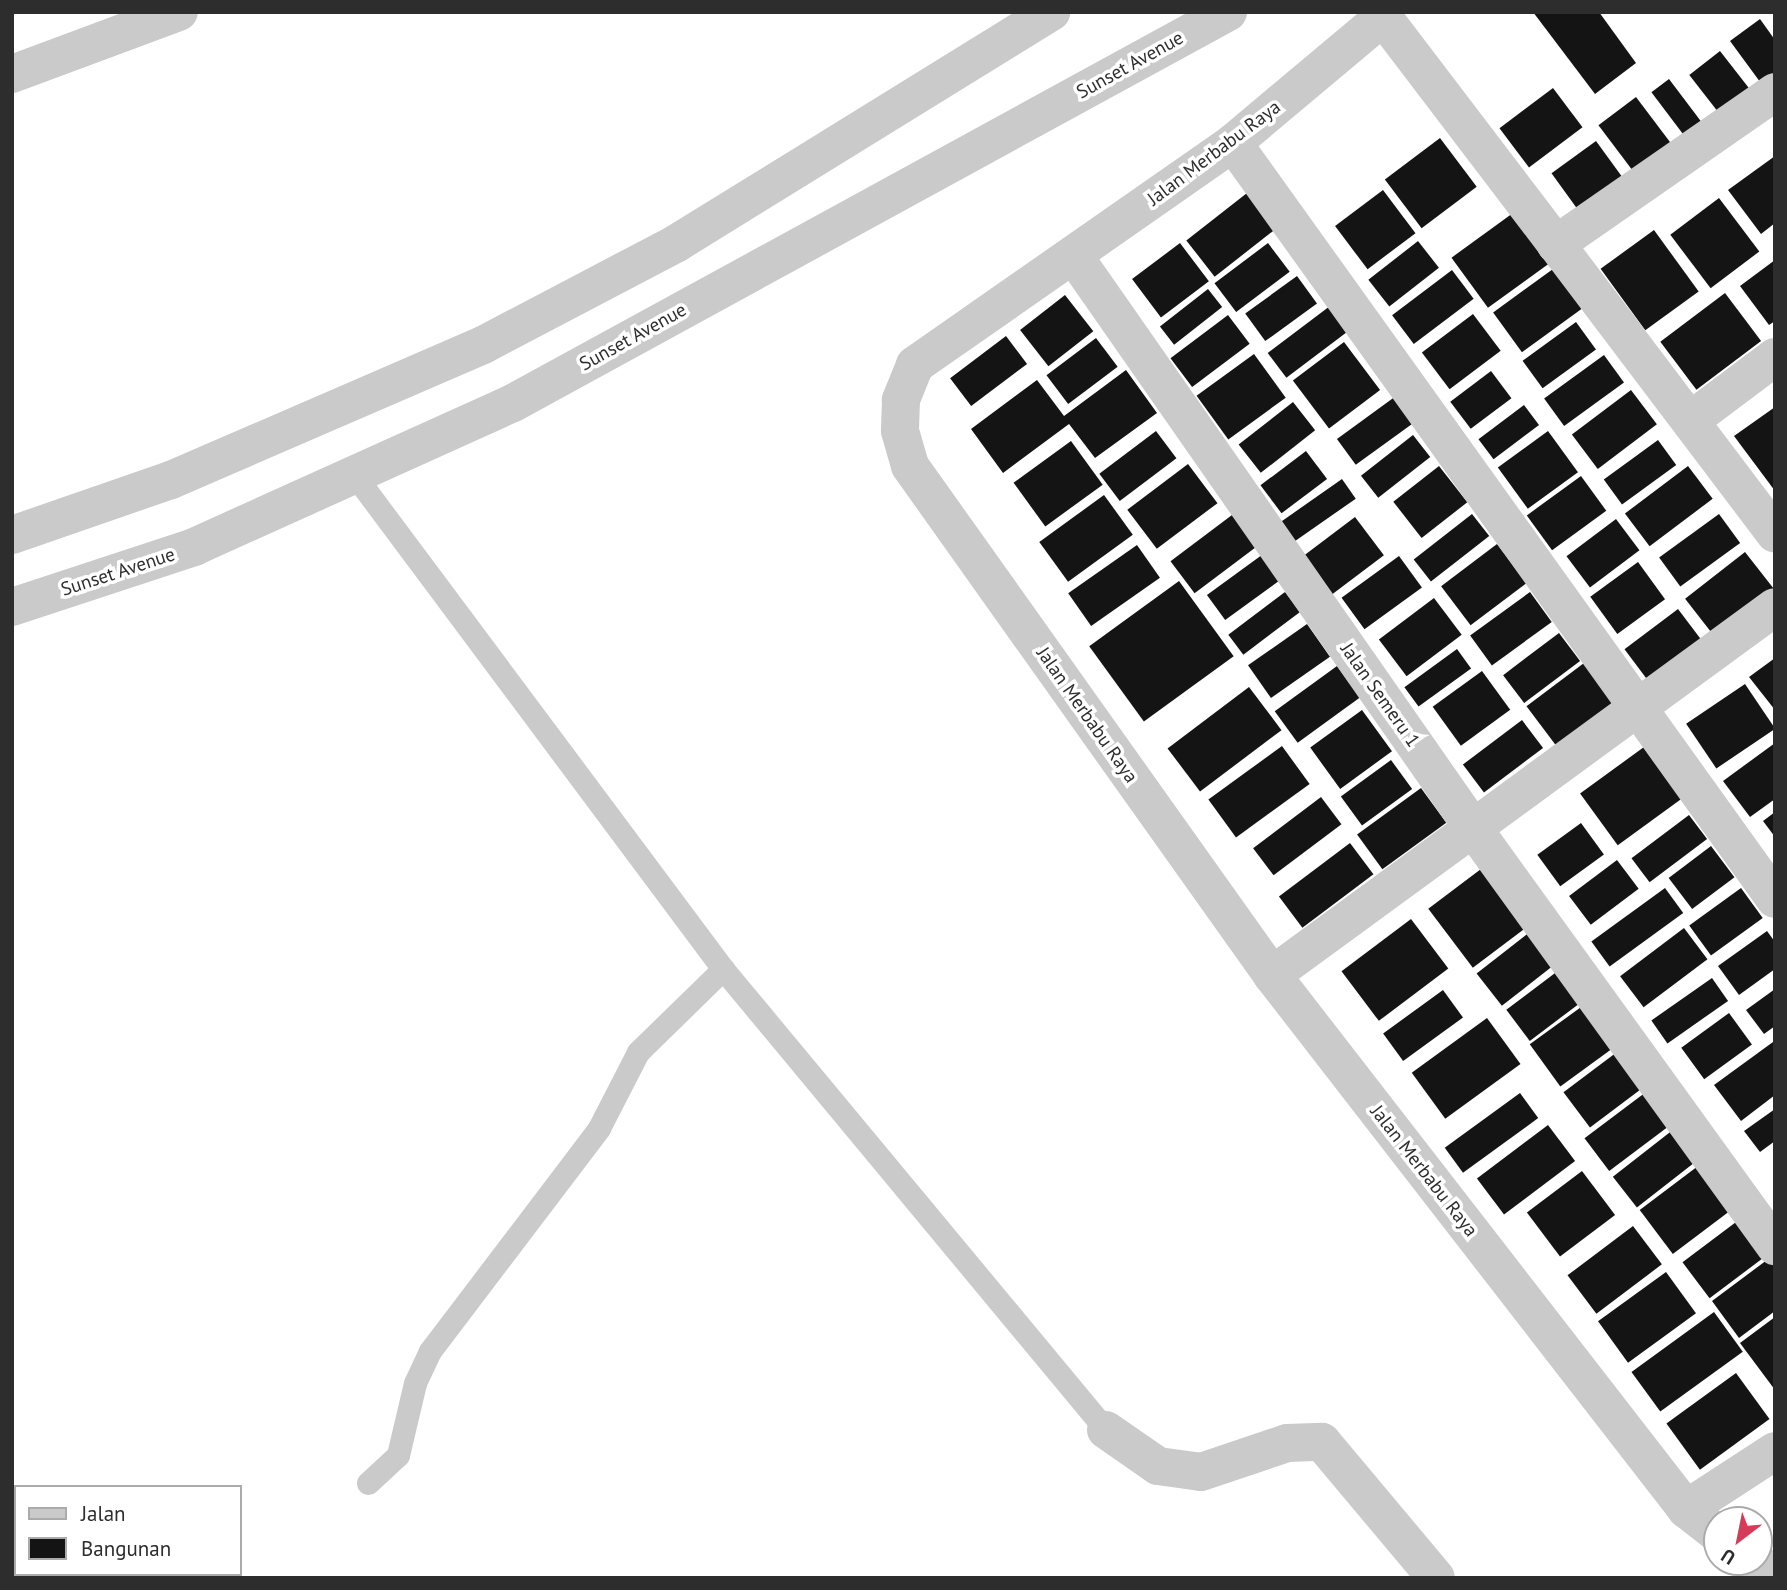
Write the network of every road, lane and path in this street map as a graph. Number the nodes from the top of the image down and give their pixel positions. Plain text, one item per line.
1 (179, 12) edge
2 (1051, 12) edge
3 (1228, 12) edge
4 (12, 74) edge
5 (1775, 92) edge
6 (1233, 143) junction
7 (1556, 244) junction
8 (1074, 256) junction
9 (1775, 357) edge
10 (1691, 420) junction
11 (353, 473) junction
12 (1775, 534) edge
13 (12, 535) edge
14 (12, 607) edge
15 (1775, 607) edge
16 (1639, 712) junction
17 (1473, 828) junction
18 (1775, 899) edge
19 (723, 970) junction
20 (1272, 975) junction
21 (1775, 1246) edge
22 (1105, 1430) joint
23 (1775, 1451) edge
24 (368, 1483) dead end
25 (1686, 1509) junction
26 (1703, 1522) edge
27 (1436, 1578) edge

1 - 4 street
2 - 13 street
3 - 11 street, Sunset Avenue
5 - 7 street
6 - 7 street, Jalan Merbabu Raya
6 - 8 street, Jalan Merbabu Raya
6 - 16 street
7 - 10 street
8 - 17 street, Jalan Semeru 1
8 - 20 street, Jalan Merbabu Raya
9 - 10 street
10 - 12 street
11 - 14 street, Sunset Avenue
11 - 19 lane
15 - 16 street
16 - 17 street
16 - 18 street
17 - 20 street
17 - 21 street, Jalan Semeru 1
19 - 22 lane
19 - 24 lane
20 - 25 street, Jalan Merbabu Raya
22 - 27 street
23 - 25 street
25 - 26 street, Jalan Merbabu Raya

